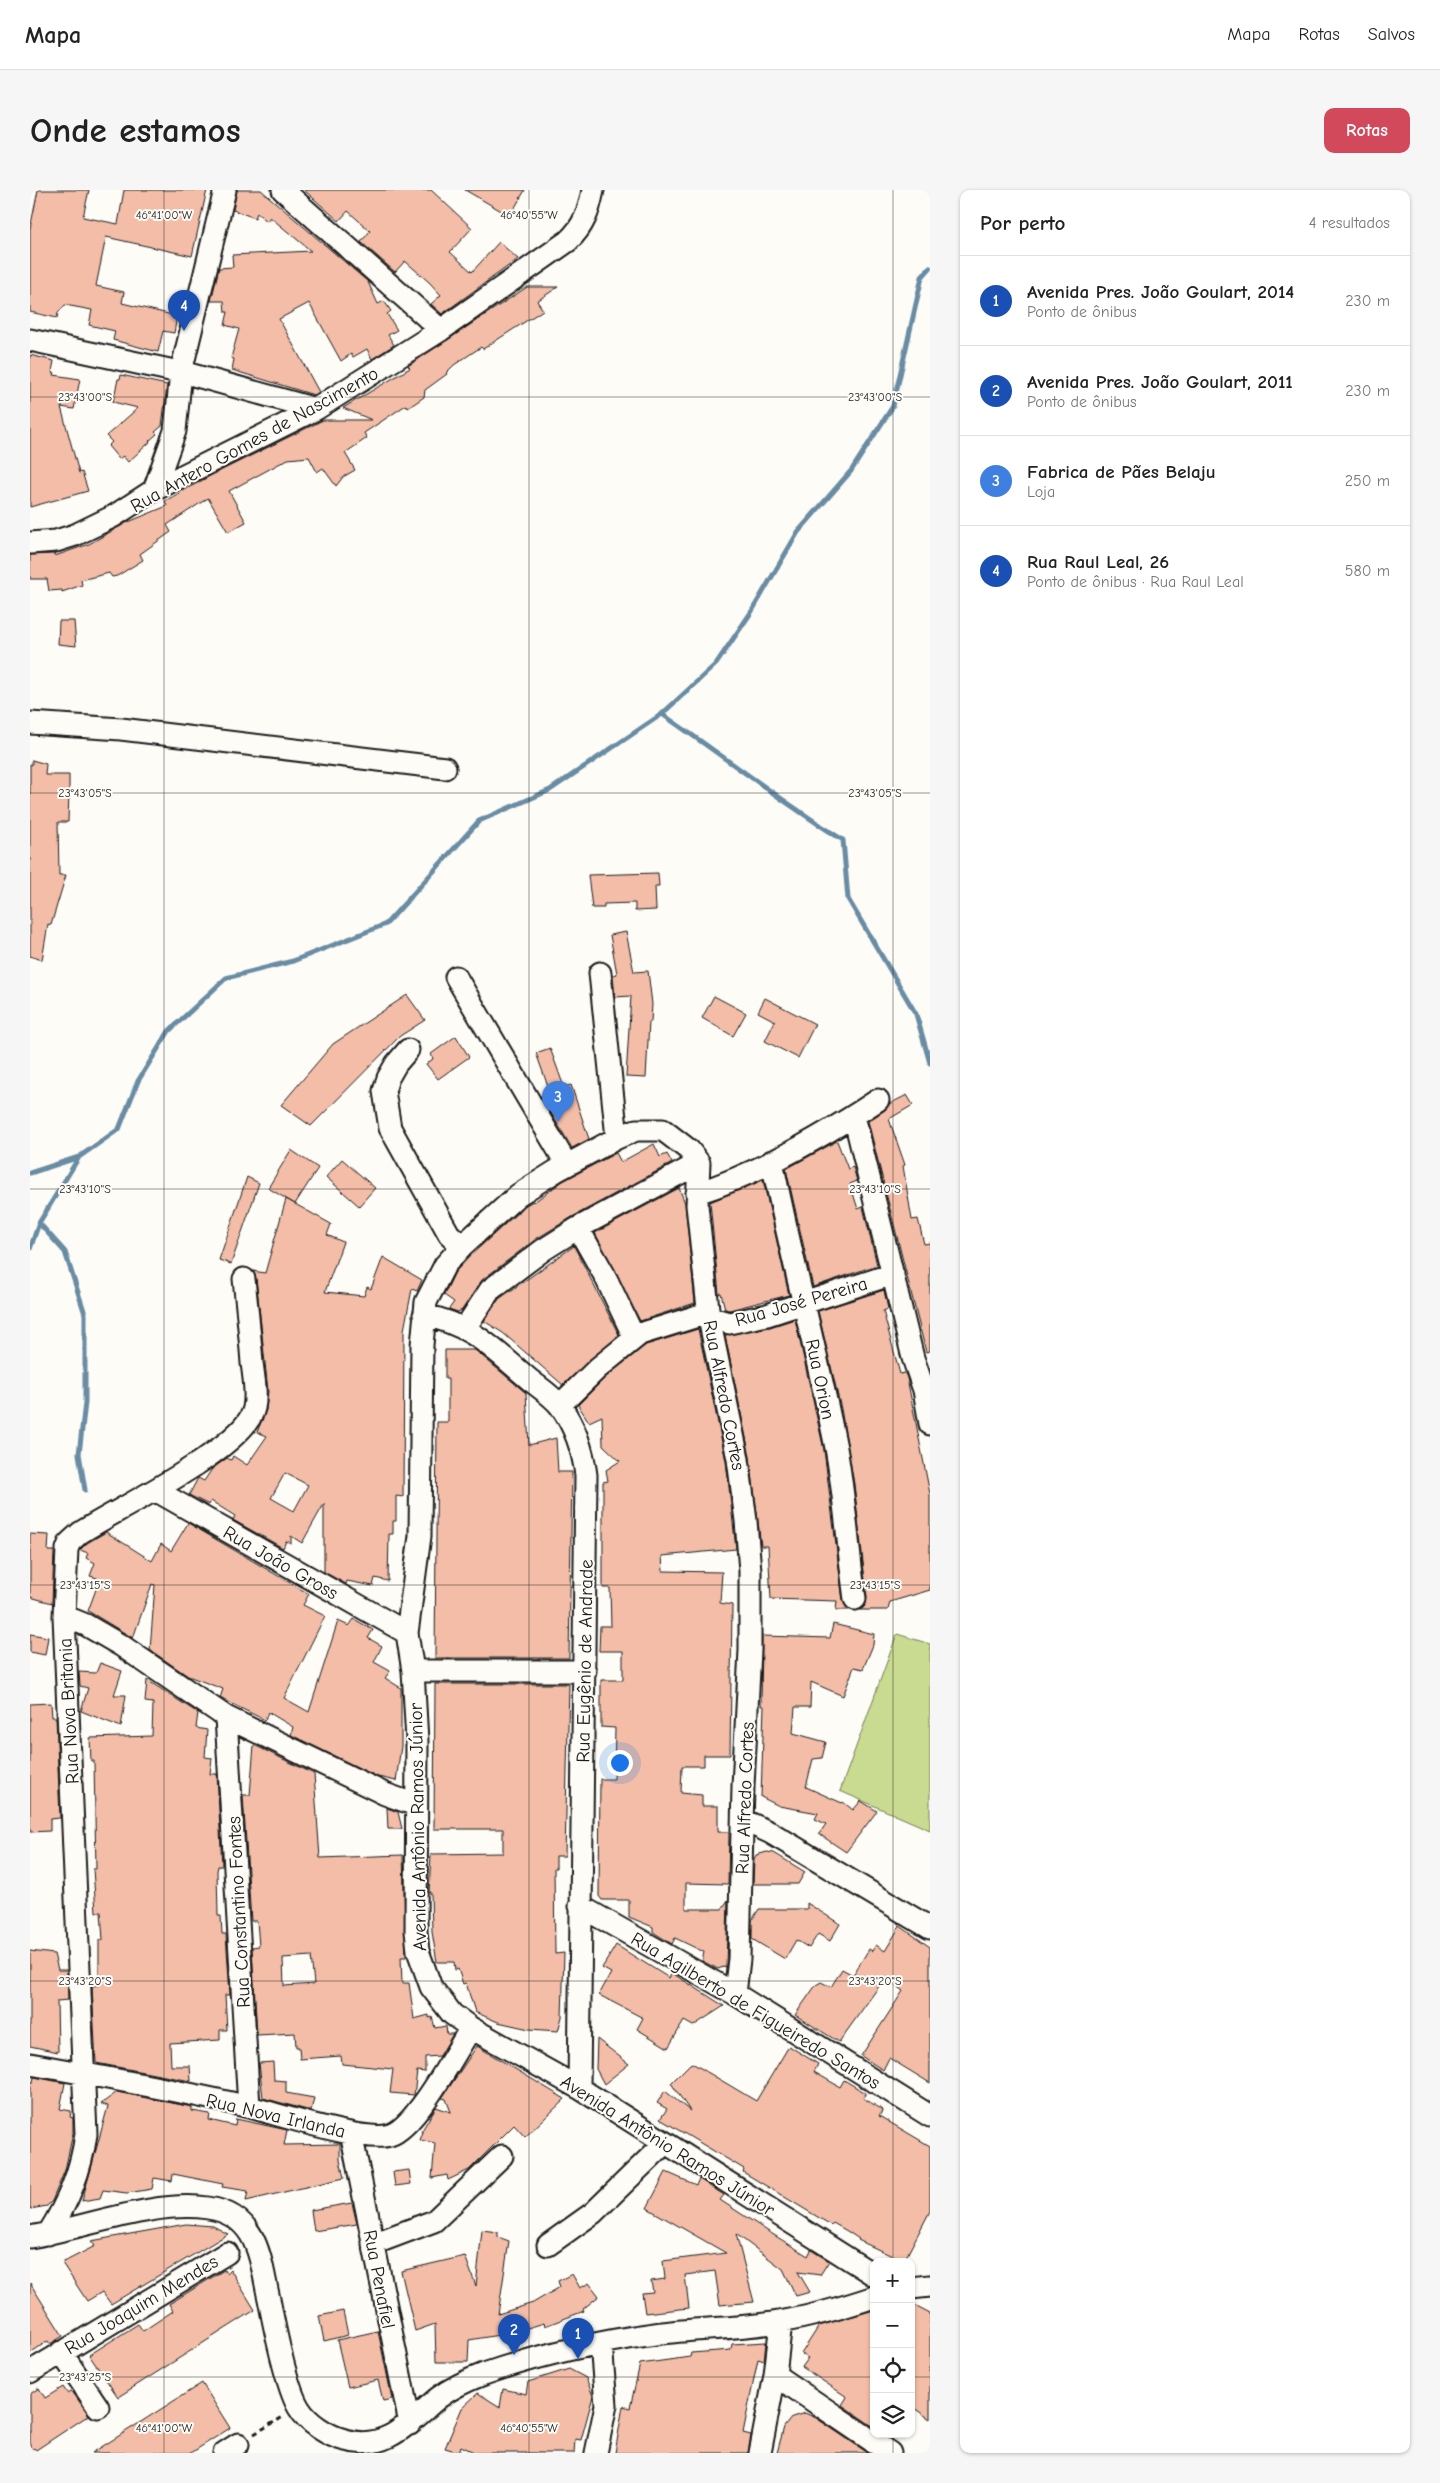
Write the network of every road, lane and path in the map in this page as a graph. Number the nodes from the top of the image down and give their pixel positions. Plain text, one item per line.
1 (225, 190) edge
2 (283, 190) edge
3 (593, 190) edge
4 (440, 330) junction
5 (30, 340) edge
6 (181, 372) junction
7 (316, 409) junction
8 (154, 490) junction
9 (30, 543) edge
10 (30, 723) edge
11 (445, 768) dead end
12 (600, 973) dead end
13 (456, 977) dead end
14 (408, 1050) dead end
15 (878, 1100) dead end
16 (854, 1116) junction
17 (617, 1138) junction
18 (772, 1161) junction
19 (699, 1163) junction
20 (567, 1165) junction
21 (696, 1194) junction
22 (578, 1228) junction
23 (462, 1246) junction
24 (893, 1274) junction
25 (244, 1279) dead end
26 (804, 1302) junction
27 (424, 1315) junction
28 (709, 1318) junction
29 (465, 1328) junction
30 (634, 1338) junction
31 (927, 1387) edge
32 (560, 1405) junction
33 (930, 1424) edge
34 (155, 1490) junction
35 (855, 1599) dead end
36 (64, 1616) junction
37 (407, 1634) junction
38 (413, 1671) junction
39 (585, 1671) junction
40 (226, 1717) junction
41 (416, 1805) junction
42 (743, 1820) junction
43 (580, 1906) junction
44 (930, 1928) edge
45 (735, 1994) junction
46 (471, 2028) junction
47 (30, 2064) edge
48 (84, 2074) junction
49 (579, 2088) junction
50 (249, 2107) junction
51 (930, 2116) edge
52 (351, 2133) junction
53 (665, 2143) junction
54 (502, 2156) dead end
55 (39, 2236) edge
56 (373, 2244) junction
57 (548, 2245) dead end
58 (227, 2253) dead end
59 (870, 2272) edge
60 (930, 2286) edge
61 (915, 2288) edge
62 (870, 2298) edge
63 (781, 2322) junction
64 (601, 2343) junction
65 (61, 2352) junction
66 (30, 2372) edge
67 (775, 2375) junction
68 (98, 2407) dead end
69 (298, 2408) junction
70 (410, 2424) junction
71 (327, 2444) edge
72 (380, 2447) edge
73 (231, 2448) edge
74 (596, 2453) edge
75 (760, 2453) edge
76 (890, 2453) edge

1 - 6 street
2 - 4 street
3 - 4 street, Rua Antero Gomes de Nascimento
4 - 7 street, Rua Antero Gomes de Nascimento
5 - 6 street
6 - 7 street
6 - 8 street
7 - 8 street, Rua Antero Gomes de Nascimento
8 - 9 street, Rua Antero Gomes de Nascimento
10 - 11 street
12 - 17 street
13 - 20 street
14 - 23 street
15 - 16 street
16 - 18 street
16 - 24 street
17 - 19 street
17 - 20 street
18 - 21 street
18 - 26 street, Rua Orion
19 - 21 street, Rua Alfredo Cortes
19 - 22 street
20 - 23 street
21 - 28 street, Rua Alfredo Cortes
22 - 29 street
22 - 30 street
23 - 27 street
24 - 26 street, Rua José Pereira
24 - 31 street
25 - 34 street, Rua Nova Britania
26 - 28 street, Rua José Pereira
26 - 35 street, Rua Orion
27 - 29 street, Rua Eugênio de Andrade
27 - 37 street, Avenida Antônio Ramos Júnior
28 - 30 street, Rua José Pereira
28 - 42 street, Rua Alfredo Cortes
29 - 32 street, Rua Eugênio de Andrade
30 - 32 street, Rua José Pereira
31 - 33 street
32 - 39 street, Rua Eugênio de Andrade
34 - 36 street, Rua Nova Britania
34 - 37 street, Rua João Gross
36 - 40 street
36 - 48 street, Rua Nova Britania
37 - 38 street, Avenida Antônio Ramos Júnior
38 - 39 street
38 - 41 street, Avenida Antônio Ramos Júnior
39 - 43 street, Rua Eugênio de Andrade
40 - 41 street
40 - 50 street, Rua Constantino Fontes
41 - 46 street, Avenida Antônio Ramos Júnior
42 - 44 street
42 - 45 street, Rua Alfredo Cortes
43 - 45 street, Rua Agilberto de Figueiredo Santos
43 - 49 street, Rua Eugênio de Andrade
45 - 51 street, Rua Agilberto de Figueiredo Santos
46 - 49 street, Avenida Antônio Ramos Júnior
46 - 52 street, Rua Nova Irlanda
47 - 48 street, Rua Nova Irlanda
48 - 50 street, Rua Nova Irlanda
48 - 55 street, Rua Nova Britania
49 - 53 street, Avenida Antônio Ramos Júnior
50 - 52 street, Rua Nova Irlanda
52 - 56 street, Rua Penafiel
53 - 57 street
53 - 59 street, Avenida Antônio Ramos Júnior
54 - 56 street
55 - 69 street
56 - 70 street, Rua Penafiel
58 - 65 street, Rua Joaquim Mendes
60 - 61 street
62 - 63 street
63 - 64 street
63 - 67 street
64 - 70 street
64 - 74 street
65 - 66 street, Rua Joaquim Mendes
65 - 68 street
67 - 75 street
67 - 76 street
69 - 71 street
69 - 73 path
70 - 72 street
71 - 72 street

